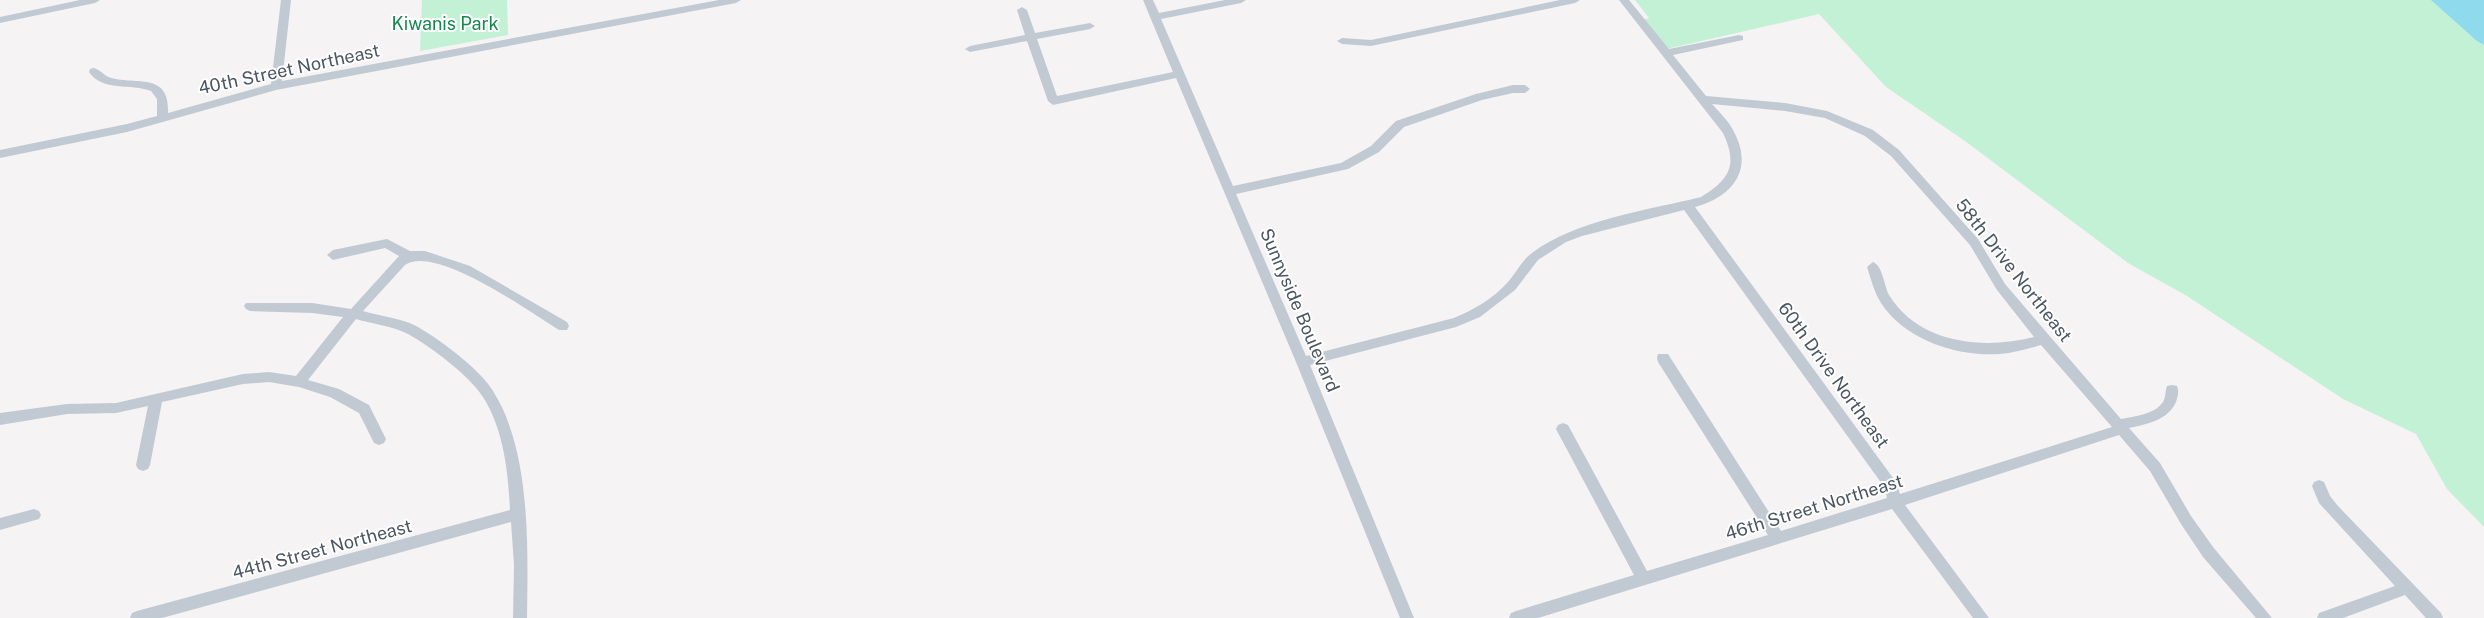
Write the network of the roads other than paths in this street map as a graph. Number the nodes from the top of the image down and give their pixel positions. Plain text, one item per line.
1 (95, 0) edge
2 (286, 0) edge
3 (736, 0) edge
4 (1148, 0) edge
5 (1240, 0) edge
6 (1576, 0) edge
7 (1624, 0) edge
8 (1022, 10) dead end
9 (1155, 17) junction
10 (0, 20) edge
11 (1090, 26) dead end
12 (1032, 37) junction
13 (1739, 38) dead end
14 (1342, 42) dead end
15 (970, 49) dead end
16 (1667, 53) junction
17 (94, 72) dead end
18 (1180, 74) junction
19 (276, 86) junction
20 (1525, 90) dead end
21 (1703, 99) junction
22 (162, 117) junction
23 (0, 154) edge
24 (1230, 191) junction
25 (1688, 205) junction
26 (334, 255) dead end
27 (408, 256) junction
28 (1873, 267) dead end
29 (250, 306) dead end
30 (354, 314) junction
31 (563, 326) dead end
32 (2044, 339) junction
33 (1663, 358) dead end
34 (1302, 362) junction
35 (299, 382) junction
36 (2172, 390) dead end
37 (156, 400) junction
38 (0, 419) edge
39 (2121, 427) junction
40 (1563, 429) dead end
41 (379, 439) dead end
42 (143, 464) dead end
43 (2320, 486) dead end
44 (1895, 502) junction
45 (34, 515) dead end
46 (516, 515) junction
47 (0, 524) edge
48 (1778, 538) junction
49 (1644, 579) junction
50 (2407, 588) junction
51 (137, 618) edge
52 (520, 618) edge
53 (1407, 618) edge
54 (1516, 618) edge
55 (1982, 618) edge
56 (2265, 618) edge
57 (2324, 618) edge
58 (2436, 618) edge

1 - 10 street
2 - 19 street
3 - 19 street, 40th Street Northeast
4 - 9 street, Sunnyside Boulevard
5 - 9 street
6 - 14 street
7 - 16 street
8 - 12 street
9 - 18 street, Sunnyside Boulevard
11 - 12 street
12 - 15 street
12 - 18 street
13 - 16 street
16 - 21 street
17 - 22 street
18 - 24 street, Sunnyside Boulevard
19 - 22 street, 40th Street Northeast
20 - 24 street
21 - 25 street
21 - 32 street, 58th Drive Northeast
22 - 23 street, 40th Street Northeast
24 - 34 street, Sunnyside Boulevard
25 - 34 street
25 - 44 street, 60th Drive Northeast
26 - 27 street
27 - 30 street
27 - 31 street
28 - 32 street
29 - 30 street
30 - 35 street
30 - 46 street
32 - 39 street, 58th Drive Northeast
33 - 48 street
34 - 53 street, Sunnyside Boulevard
35 - 37 street
35 - 41 street
36 - 39 street, 46th Street Northeast
37 - 38 street
37 - 42 street
39 - 44 street, 46th Street Northeast
39 - 56 street, 58th Drive Northeast
40 - 49 street
43 - 50 street
44 - 48 street, 46th Street Northeast
44 - 55 street, 60th Drive Northeast
45 - 47 street
46 - 51 street, 44th Street Northeast
46 - 52 street
48 - 49 street, 46th Street Northeast
49 - 54 street, 46th Street Northeast
50 - 57 street
50 - 58 street

